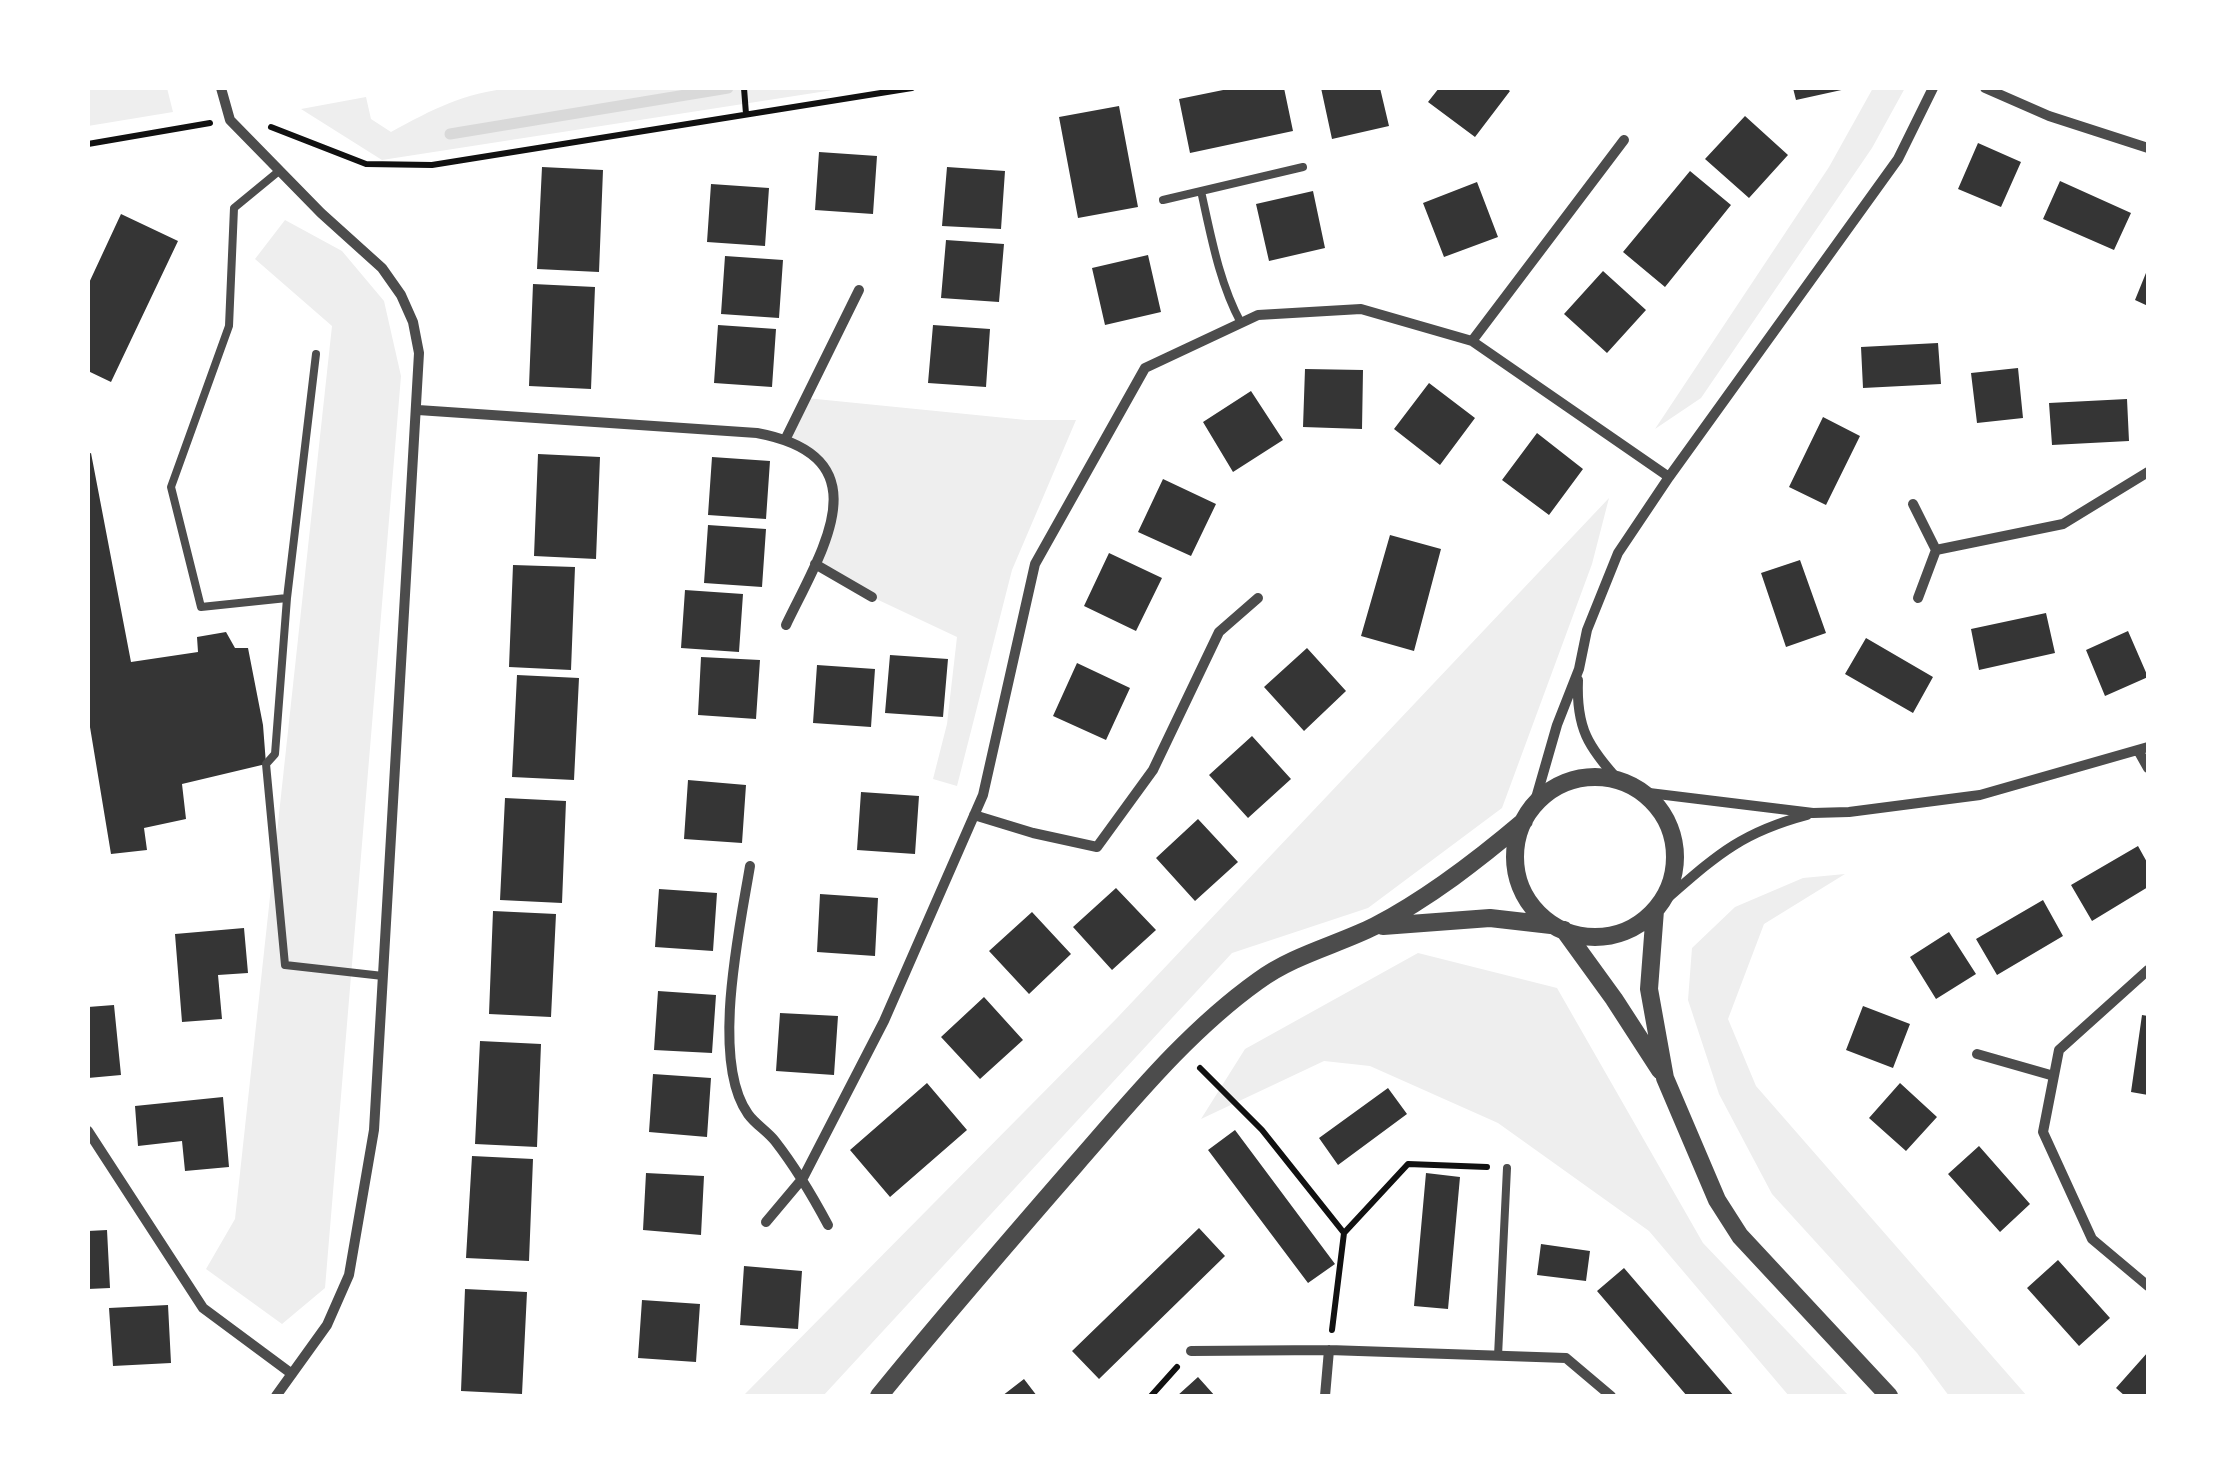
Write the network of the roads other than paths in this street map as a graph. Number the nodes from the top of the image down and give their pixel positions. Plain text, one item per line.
1 (221, 88) edge
2 (1933, 88) edge
3 (1985, 88) edge
4 (1624, 140) dead end
5 (2148, 148) edge
6 (1304, 167) dead end
7 (278, 172) junction
8 (1201, 191) junction
9 (1163, 200) dead end
10 (859, 290) dead end
11 (1241, 323) junction
12 (1472, 341) junction
13 (316, 354) dead end
14 (418, 410) junction
15 (786, 438) junction
16 (2148, 472) edge
17 (1669, 477) junction
18 (1913, 504) dead end
19 (1936, 550) junction
20 (815, 564) junction
21 (286, 598) junction
22 (872, 598) dead end
23 (1258, 598) dead end
24 (1918, 598) dead end
25 (786, 625) dead end
26 (1579, 669) junction
27 (2144, 750) edge
28 (2148, 768) edge
29 (1620, 782) junction
30 (1641, 792) junction
31 (1529, 813) junction
32 (1813, 813) junction
33 (974, 815) junction
34 (750, 866) dead end
35 (1659, 906) junction
36 (1372, 927) junction
37 (1560, 928) junction
38 (2148, 970) edge
39 (383, 976) junction
40 (1977, 1054) dead end
41 (2054, 1076) junction
42 (1665, 1078) junction
43 (88, 1131) edge
44 (1507, 1168) road end
45 (802, 1178) junction
46 (766, 1222) dead end
47 (828, 1225) dead end
48 (2148, 1286) edge
49 (1329, 1350) junction
50 (1191, 1351) road end
51 (1498, 1356) junction
52 (292, 1374) junction
53 (276, 1396) edge
54 (879, 1396) edge
55 (1325, 1396) edge
56 (1611, 1396) edge
57 (1889, 1396) edge

1 - 7 street
2 - 17 street
3 - 5 street
4 - 12 street
6 - 8 lane
7 - 14 street
7 - 21 lane
8 - 9 lane
8 - 11 lane
10 - 15 street
11 - 12 street
11 - 33 street
12 - 17 street
13 - 21 lane
14 - 15 street
14 - 39 street
15 - 20 street
16 - 19 street
17 - 26 street
18 - 19 street
19 - 24 street
20 - 22 street
20 - 25 street
21 - 39 lane
23 - 33 street
26 - 29 street
26 - 31 street
27 - 28 street
27 - 32 street
29 - 30 street
29 - 31 street
30 - 32 street
30 - 35 street
31 - 36 street
31 - 37 street
32 - 35 street
33 - 45 street
34 - 45 street
35 - 37 street
35 - 42 street
36 - 37 street
36 - 54 street
37 - 42 street
38 - 41 street
39 - 52 street
40 - 41 street
41 - 48 street
42 - 57 street
43 - 52 street
44 - 51 lane
45 - 46 street
45 - 47 street
49 - 50 street
49 - 51 street
49 - 55 street
51 - 56 street
52 - 53 street

